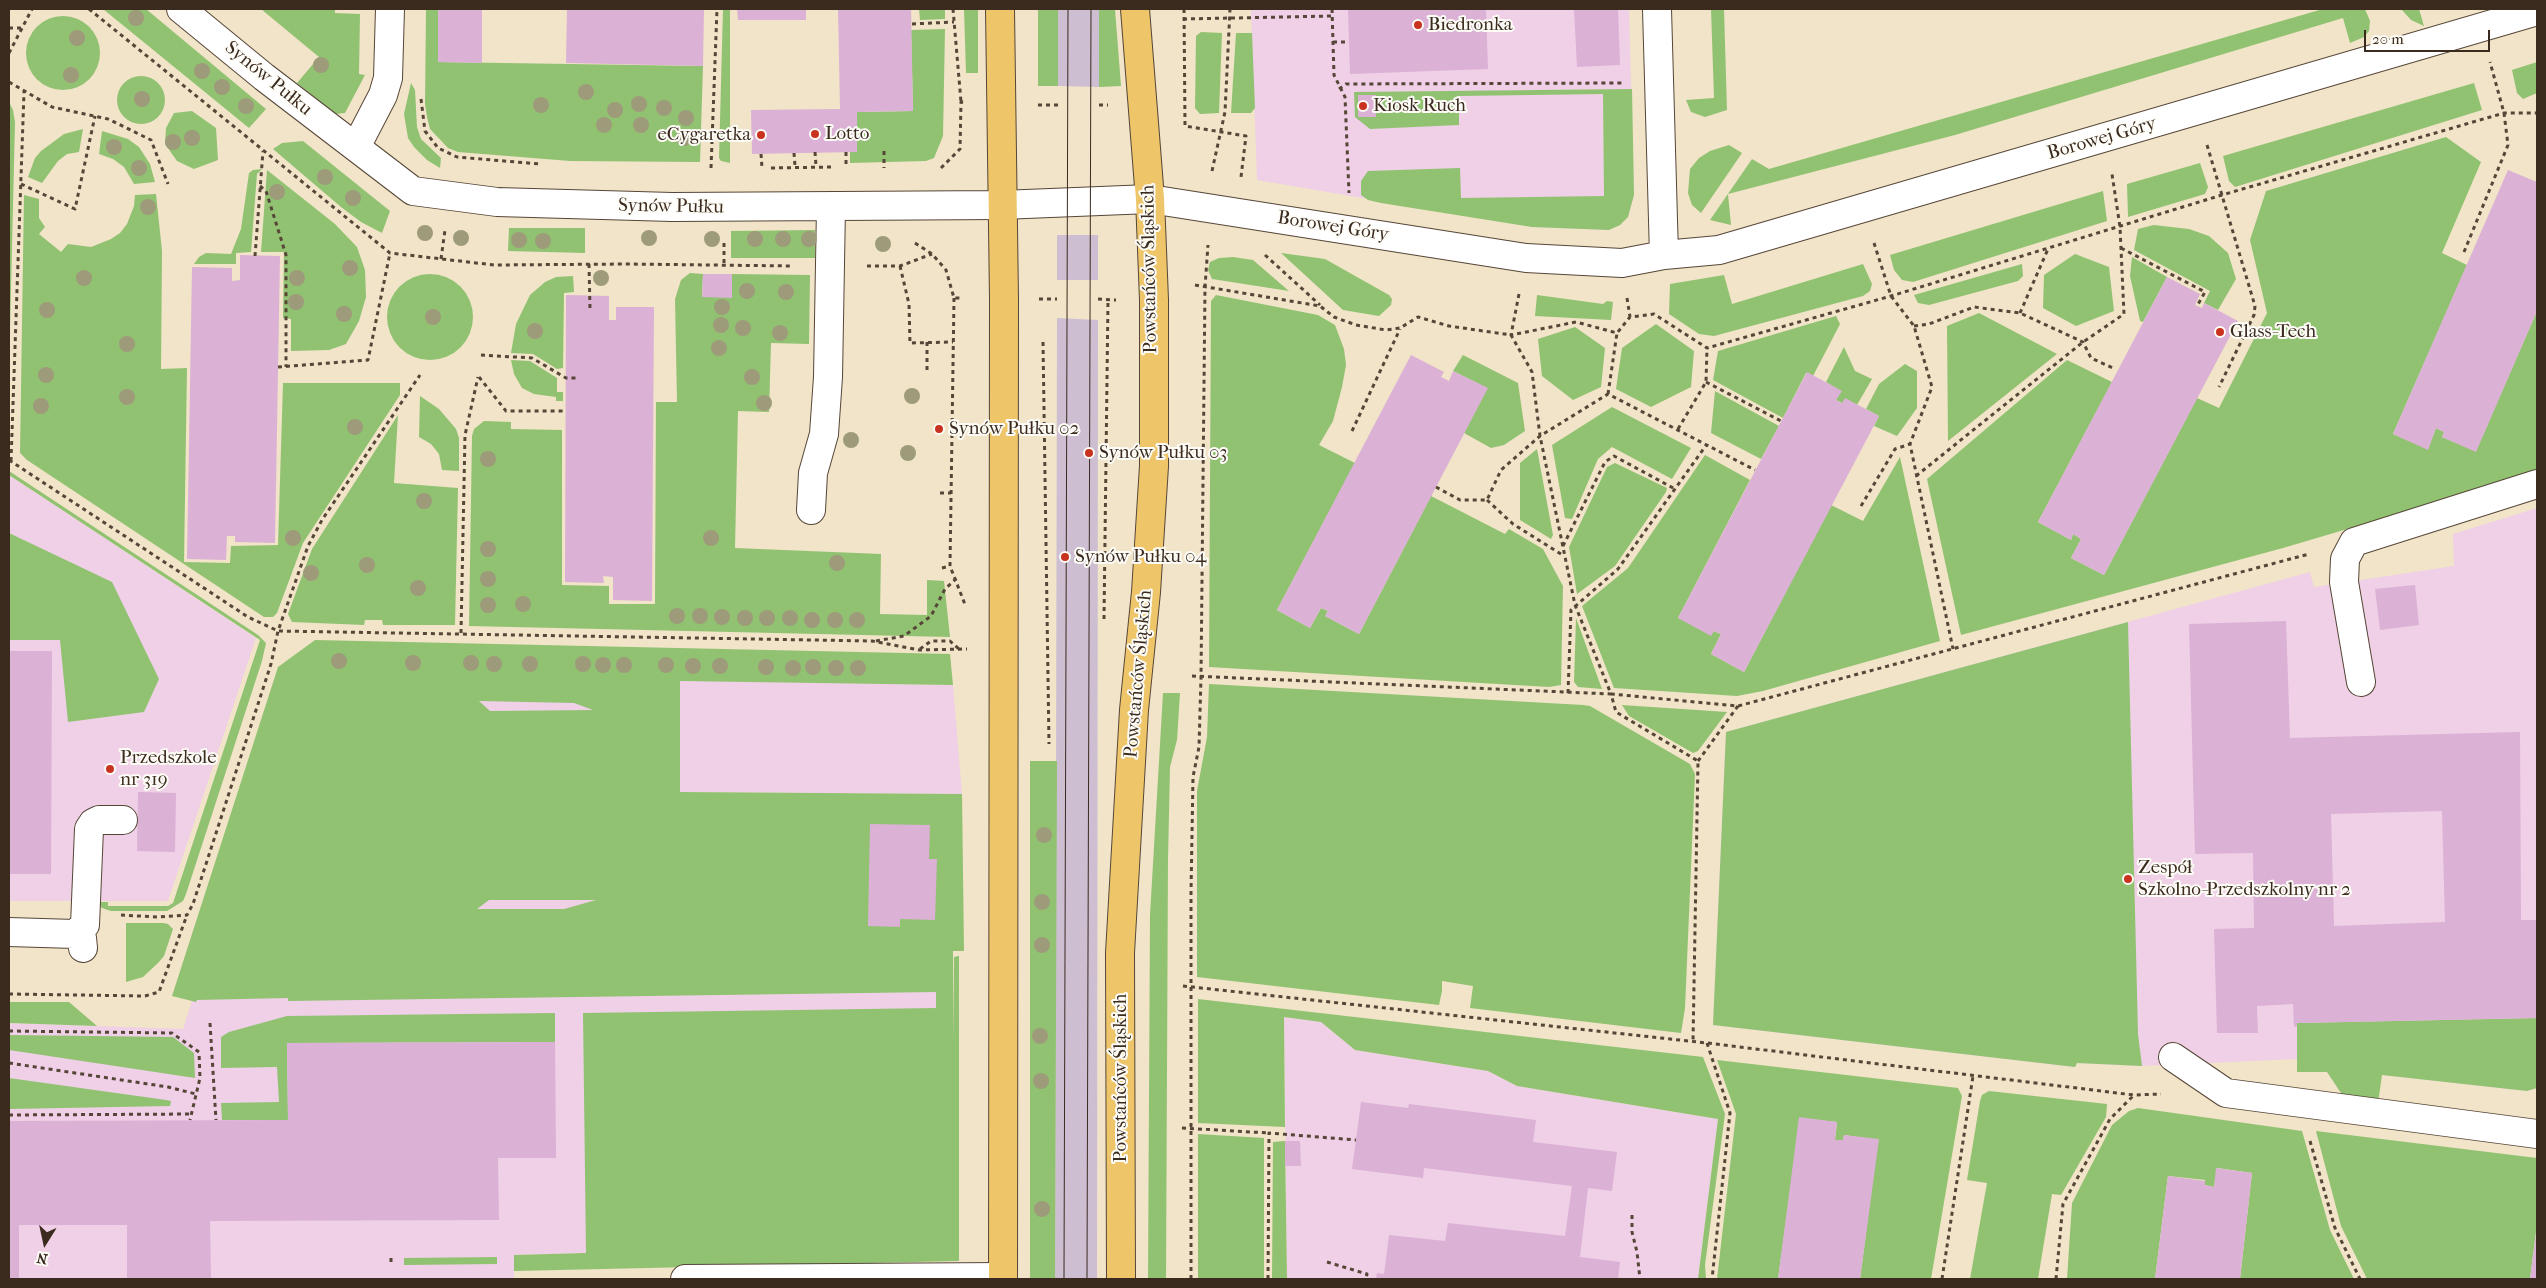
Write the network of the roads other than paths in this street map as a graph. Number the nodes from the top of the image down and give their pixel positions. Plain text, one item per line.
1 (181, 9) edge
2 (390, 9) edge
3 (1000, 9) edge
4 (1135, 9) edge
5 (1658, 9) edge
6 (2537, 11) edge
7 (356, 147) junction
8 (1150, 199) junction
9 (1001, 205) junction
10 (832, 207) junction
11 (1664, 255) junction
12 (2537, 484) edge
13 (811, 510) dead end
14 (2361, 682) dead end
15 (123, 820) dead end
16 (9, 932) edge
17 (2173, 1057) dead end
18 (2537, 1134) edge
19 (1003, 1278) edge
20 (685, 1279) edge
21 (1122, 1279) edge

1 - 7 street, Synów Pułku
2 - 7 street
3 - 9 main road
4 - 8 main road, Powstańców Śląskich
5 - 11 street
6 - 11 street, Borowej Góry
7 - 10 street, Synów Pułku
8 - 9 street, Borowej Góry
8 - 11 street, Borowej Góry
8 - 21 main road, Powstańców Śląskich
9 - 10 street, Synów Pułku
9 - 19 main road
10 - 13 street
12 - 14 street
15 - 16 street
17 - 18 street
19 - 20 street

